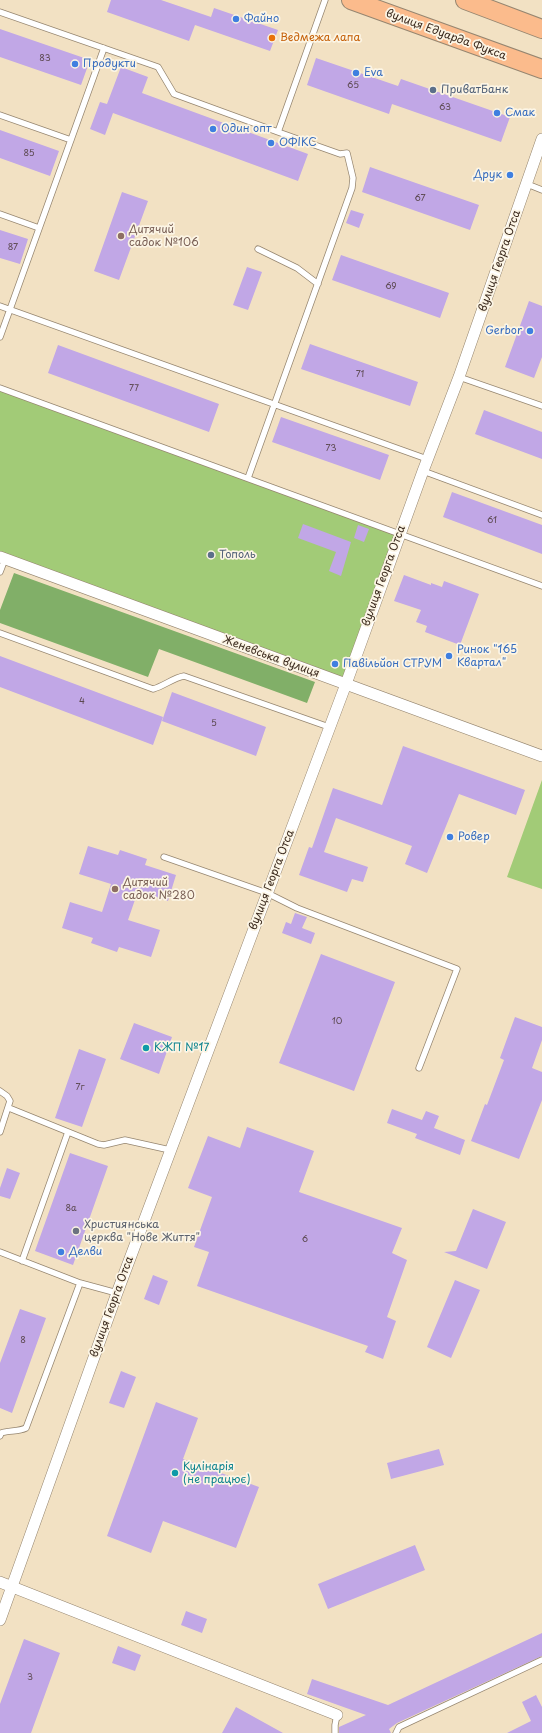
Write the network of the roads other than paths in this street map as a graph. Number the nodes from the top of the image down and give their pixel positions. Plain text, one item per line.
1 (326, 0) edge
2 (351, 0) edge
3 (465, 0) edge
4 (0, 12) edge
5 (542, 29) edge
6 (104, 48) junction
7 (542, 69) edge
8 (0, 115) edge
9 (278, 132) junction
10 (542, 139) edge
11 (71, 140) junction
12 (527, 184) junction
13 (542, 190) edge
14 (0, 214) edge
15 (39, 228) junction
16 (258, 249) dead end
17 (318, 284) junction
18 (0, 306) edge
19 (10, 309) junction
20 (0, 337) edge
21 (459, 376) junction
22 (0, 388) edge
23 (275, 405) junction
24 (542, 406) edge
25 (427, 460) junction
26 (423, 471) junction
27 (248, 478) junction
28 (542, 515) edge
29 (399, 535) junction
30 (2, 558) edge
31 (0, 572) edge
32 (542, 586) edge
33 (0, 633) edge
34 (346, 684) junction
35 (329, 727) junction
36 (542, 756) edge
37 (164, 857) dead end
38 (267, 893) junction
39 (419, 1068) dead end
40 (0, 1091) edge
41 (9, 1108) junction
42 (0, 1132) edge
43 (68, 1132) junction
44 (170, 1150) junction
45 (0, 1252) edge
46 (22, 1261) junction
47 (80, 1283) junction
48 (117, 1293) junction
49 (0, 1436) edge
50 (0, 1582) edge
51 (12, 1586) junction
52 (0, 1620) edge
53 (542, 1660) edge
54 (337, 1715) joint
55 (335, 1733) edge
56 (396, 1733) edge

1 - 9 lane
2 - 7 main road, вулиця Едуарда Фукса
3 - 5 main road
4 - 6 lane
6 - 9 lane
6 - 11 lane
8 - 11 lane
9 - 17 lane
10 - 12 street, вулиця Георга Отса
11 - 15 lane
12 - 13 lane
12 - 21 street, вулиця Георга Отса
14 - 15 lane
15 - 19 lane
16 - 17 lane
17 - 23 lane
18 - 19 lane
19 - 20 lane
19 - 23 lane
21 - 24 lane
21 - 25 street, вулиця Георга Отса
22 - 27 lane
23 - 25 lane
23 - 27 lane
25 - 26 street, вулиця Георга Отса
26 - 28 lane
26 - 29 street, вулиця Георга Отса
27 - 29 lane
29 - 32 lane
29 - 34 street, вулиця Георга Отса
30 - 31 lane
30 - 34 street, Женевська вулиця
33 - 35 lane
34 - 35 street, вулиця Георга Отса
34 - 36 street, Женевська вулиця
35 - 38 street, вулиця Георга Отса
37 - 38 lane
38 - 39 lane
38 - 44 street, вулиця Георга Отса
40 - 41 lane
41 - 42 lane
41 - 43 lane
43 - 44 lane
43 - 46 lane
44 - 48 street, вулиця Георга Отса
45 - 46 lane
46 - 47 lane
47 - 48 lane
47 - 49 lane
48 - 51 street, вулиця Георга Отса
50 - 51 street
51 - 52 street, вулиця Георга Отса
51 - 54 street
53 - 56 lane
54 - 55 lane

